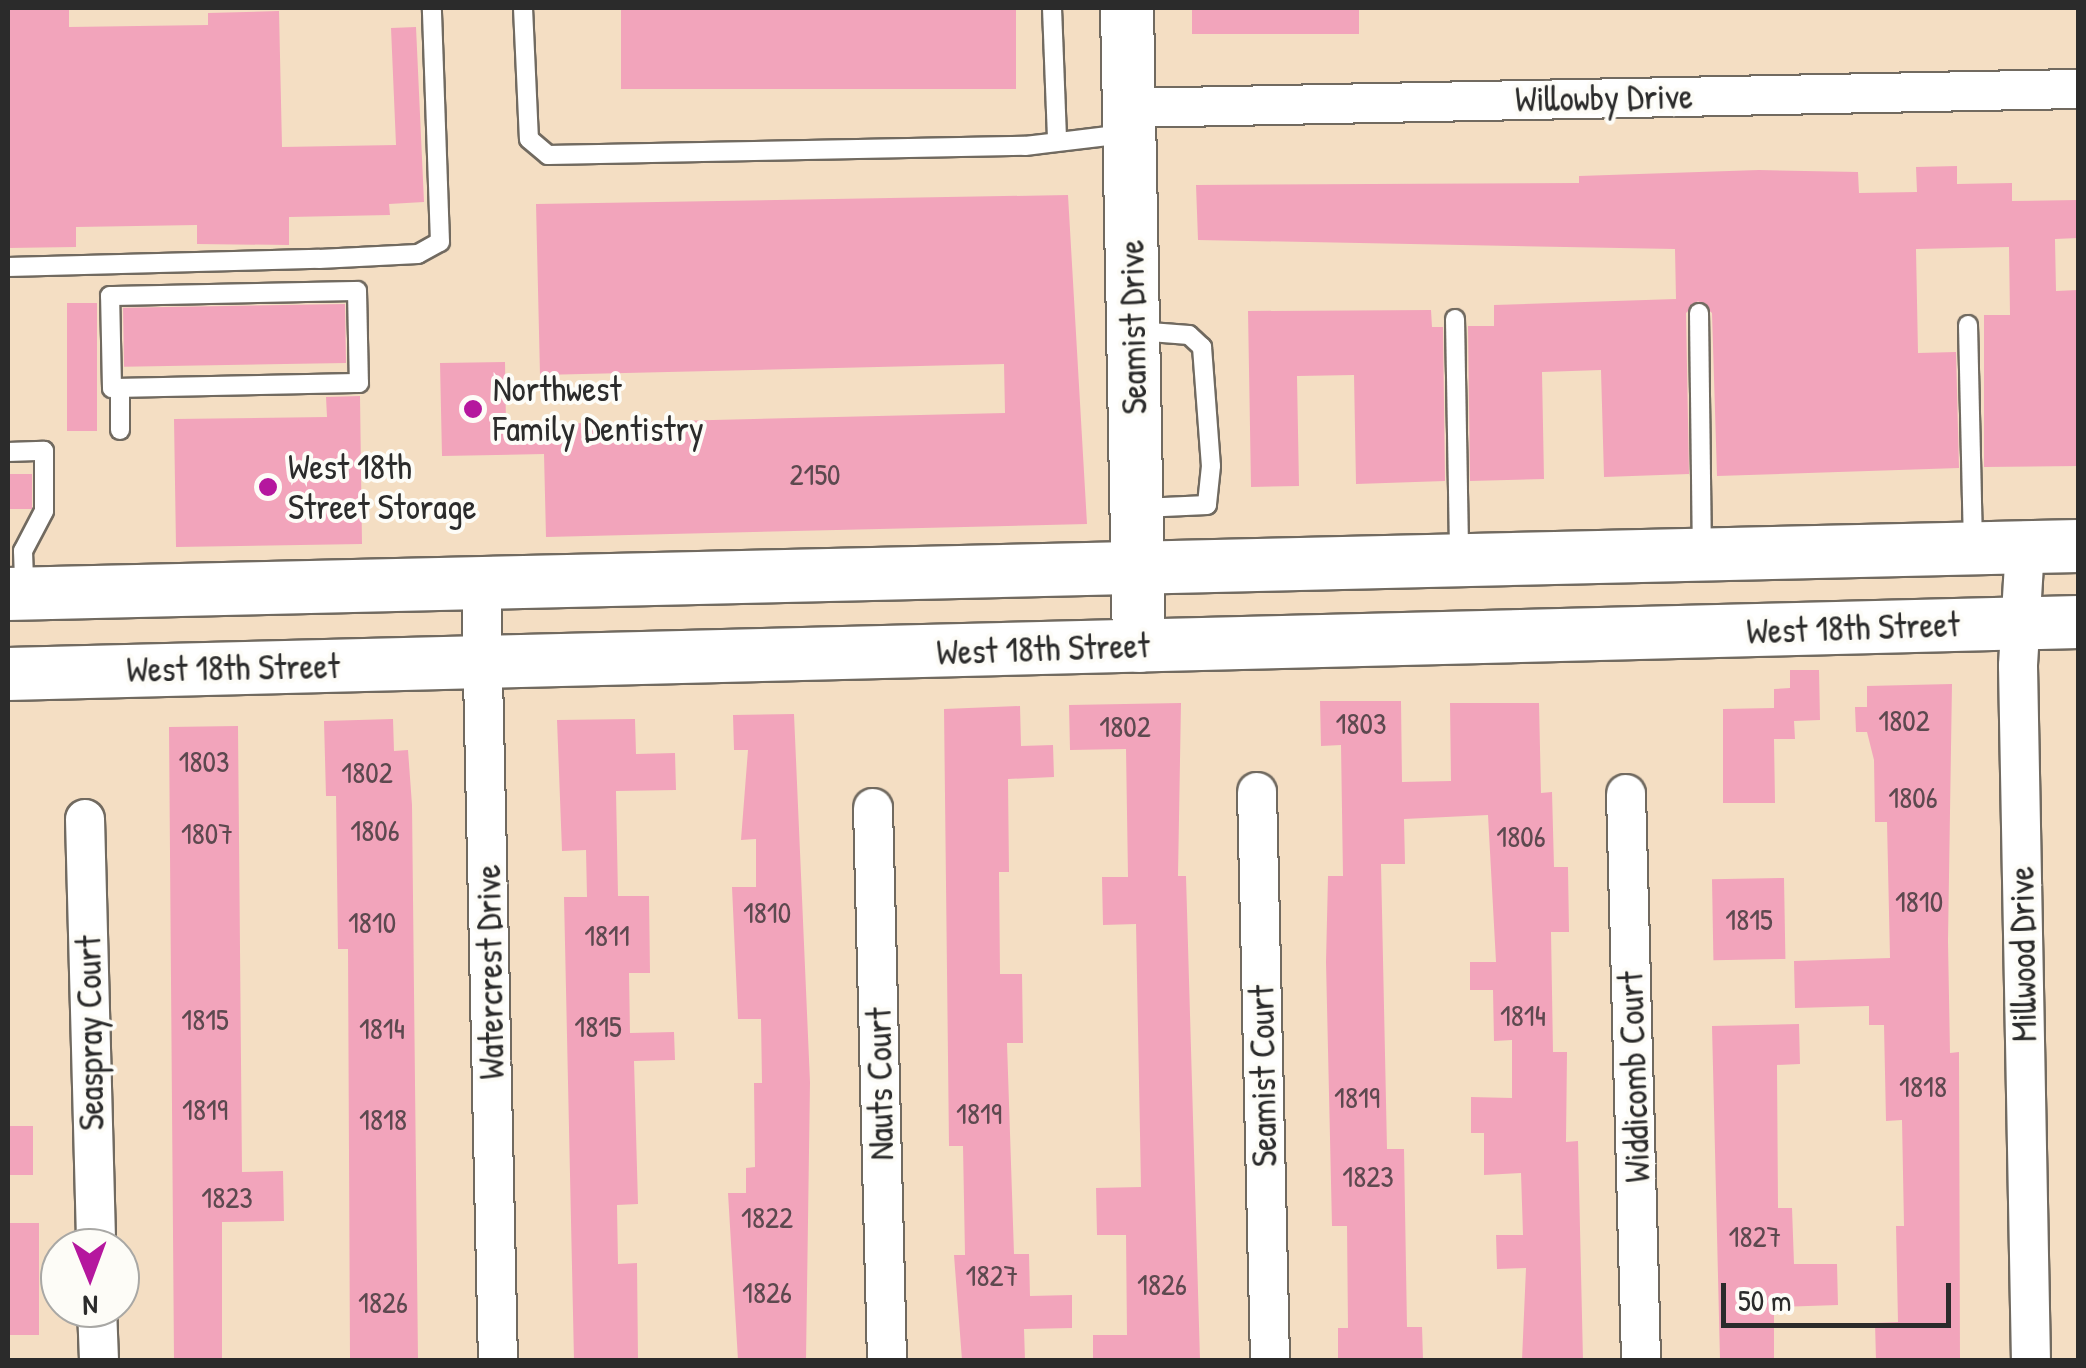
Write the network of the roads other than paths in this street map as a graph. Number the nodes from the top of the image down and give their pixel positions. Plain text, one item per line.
1 (432, 8) edge
2 (523, 8) edge
3 (1052, 8) edge
4 (1127, 8) edge
5 (2078, 89) edge
6 (1129, 120) junction
7 (1057, 137) junction
8 (8, 267) edge
9 (1699, 313) dead end
10 (1455, 319) dead end
11 (1968, 325) dead end
12 (1133, 330) junction
13 (120, 388) junction
14 (120, 430) dead end
15 (8, 452) edge
16 (1136, 508) junction
17 (2078, 546) edge
18 (2025, 548) junction
19 (1973, 549) junction
20 (1702, 554) junction
21 (1586, 558) junction
22 (1459, 559) junction
23 (1138, 568) junction
24 (16, 572) edge
25 (480, 584) junction
26 (2078, 622) edge
27 (2027, 624) junction
28 (1587, 635) junction
29 (1140, 646) junction
30 (482, 662) junction
31 (8, 674) edge
32 (1256, 792) dead end
33 (1626, 794) dead end
34 (873, 808) dead end
35 (84, 819) dead end
36 (95, 1228) edge
37 (97, 1328) edge
38 (98, 1360) edge
39 (498, 1360) edge
40 (887, 1360) edge
41 (1270, 1360) edge
42 (1641, 1360) edge
43 (2030, 1360) edge

1 - 8 lane
2 - 7 lane
3 - 7 lane
4 - 6 main road, Seamist Drive
5 - 6 street, Willowby Drive
6 - 7 lane
6 - 12 main road, Seamist Drive
9 - 20 lane
10 - 22 lane
11 - 19 lane
12 - 16 main road, Seamist Drive
12 - 16 lane
13 - 13 lane
13 - 14 lane
15 - 24 lane
16 - 23 main road, Seamist Drive
17 - 18 main road
18 - 19 main road
18 - 27 street, Millwood Drive
19 - 20 main road
20 - 21 main road
21 - 22 main road
21 - 28 main road
22 - 23 main road
23 - 25 main road
23 - 29 main road, Seamist Drive
24 - 25 main road
25 - 30 street, Watercrest Drive
26 - 27 main road, West 18th Street
27 - 28 main road, West 18th Street
27 - 43 street, Millwood Drive
28 - 29 main road, West 18th Street
29 - 30 main road, West 18th Street
30 - 31 main road, West 18th Street
30 - 39 street, Watercrest Drive
32 - 41 street, Seamist Court
33 - 42 street, Widdicomb Court
34 - 40 street, Nauts Court
35 - 36 street, Seaspray Court
37 - 38 street

